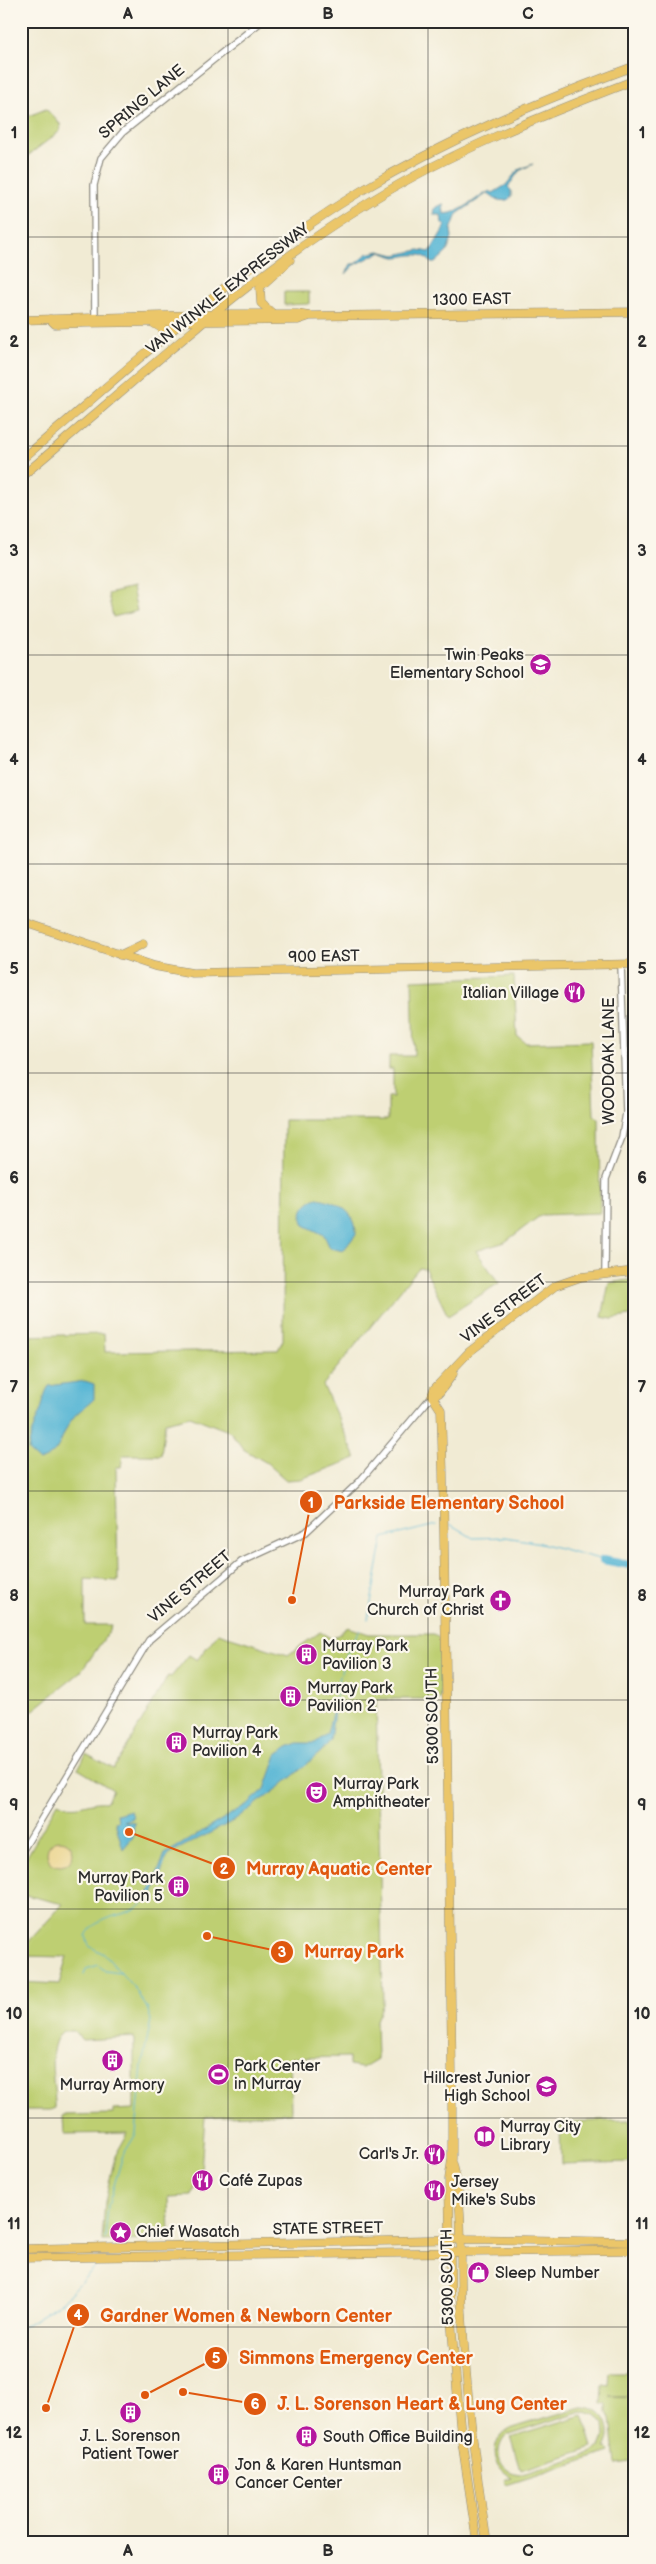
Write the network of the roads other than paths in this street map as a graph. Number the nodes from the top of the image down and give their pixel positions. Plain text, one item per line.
1 (262, 21) edge
2 (635, 66) edge
3 (635, 80) edge
4 (325, 230) junction
5 (635, 312) edge
6 (194, 314) junction
7 (214, 314) junction
8 (273, 314) junction
9 (309, 316) junction
10 (21, 320) edge
11 (95, 320) junction
12 (205, 321) junction
13 (151, 322) junction
14 (185, 322) junction
15 (164, 340) junction
16 (21, 460) edge
17 (21, 477) edge
18 (21, 921) edge
19 (143, 944) dead end
20 (120, 955) junction
21 (635, 964) edge
22 (622, 965) junction
23 (635, 1271) edge
24 (605, 1274) junction
25 (432, 1396) junction
26 (21, 1853) edge
27 (452, 2160) junction
28 (450, 2239) junction
29 (461, 2239) junction
30 (635, 2242) edge
31 (21, 2249) edge
32 (635, 2250) edge
33 (450, 2251) junction
34 (460, 2251) junction
35 (21, 2258) edge
36 (453, 2346) junction
37 (468, 2410) junction
38 (458, 2411) junction
39 (475, 2466) junction
40 (21, 2539) edge
41 (41, 2543) edge
42 (477, 2543) edge
43 (487, 2543) edge

1 - 11 street, SPRING LANE
2 - 6 main road, VAN WINKLE EXPRESSWAY
3 - 4 main road, VAN WINKLE EXPRESSWAY
4 - 7 main road, VAN WINKLE EXPRESSWAY
4 - 8 main road
5 - 9 main road, 1300 EAST
6 - 7 main road, 1300 EAST
6 - 11 main road, 1300 EAST
6 - 14 main road, VAN WINKLE EXPRESSWAY
7 - 8 main road, 1300 EAST
7 - 12 main road, VAN WINKLE EXPRESSWAY
8 - 9 main road, 1300 EAST
9 - 12 main road, 1300 EAST
10 - 11 main road, 1300 EAST
11 - 13 main road, 1300 EAST
12 - 14 main road, 1300 EAST
12 - 17 main road, VAN WINKLE EXPRESSWAY
13 - 14 main road, 1300 EAST
13 - 15 main road
14 - 15 main road, VAN WINKLE EXPRESSWAY
15 - 16 main road, VAN WINKLE EXPRESSWAY
18 - 20 main road, 900 EAST
19 - 20 main road
20 - 22 main road, 900 EAST
21 - 22 main road, 900 EAST
22 - 24 street, WOODOAK LANE
23 - 24 main road, VINE STREET
24 - 25 main road, VINE STREET
25 - 26 street, VINE STREET
25 - 27 main road, 5300 SOUTH
27 - 28 main road, 5300 SOUTH
27 - 29 main road, 5300 SOUTH
28 - 29 main road, STATE STREET
28 - 31 main road, STATE STREET
28 - 33 main road, 5300 SOUTH
29 - 30 main road, STATE STREET
29 - 34 main road, 5300 SOUTH
32 - 34 main road, STATE STREET
33 - 34 main road, STATE STREET
33 - 35 main road, STATE STREET
33 - 36 main road, 5300 SOUTH
34 - 37 main road, 5300 SOUTH
36 - 37 main road
36 - 38 main road, 5300 SOUTH
37 - 39 main road, 5300 SOUTH
38 - 39 main road
38 - 42 main road, 5300 SOUTH
39 - 43 main road, 5300 SOUTH
40 - 41 street

